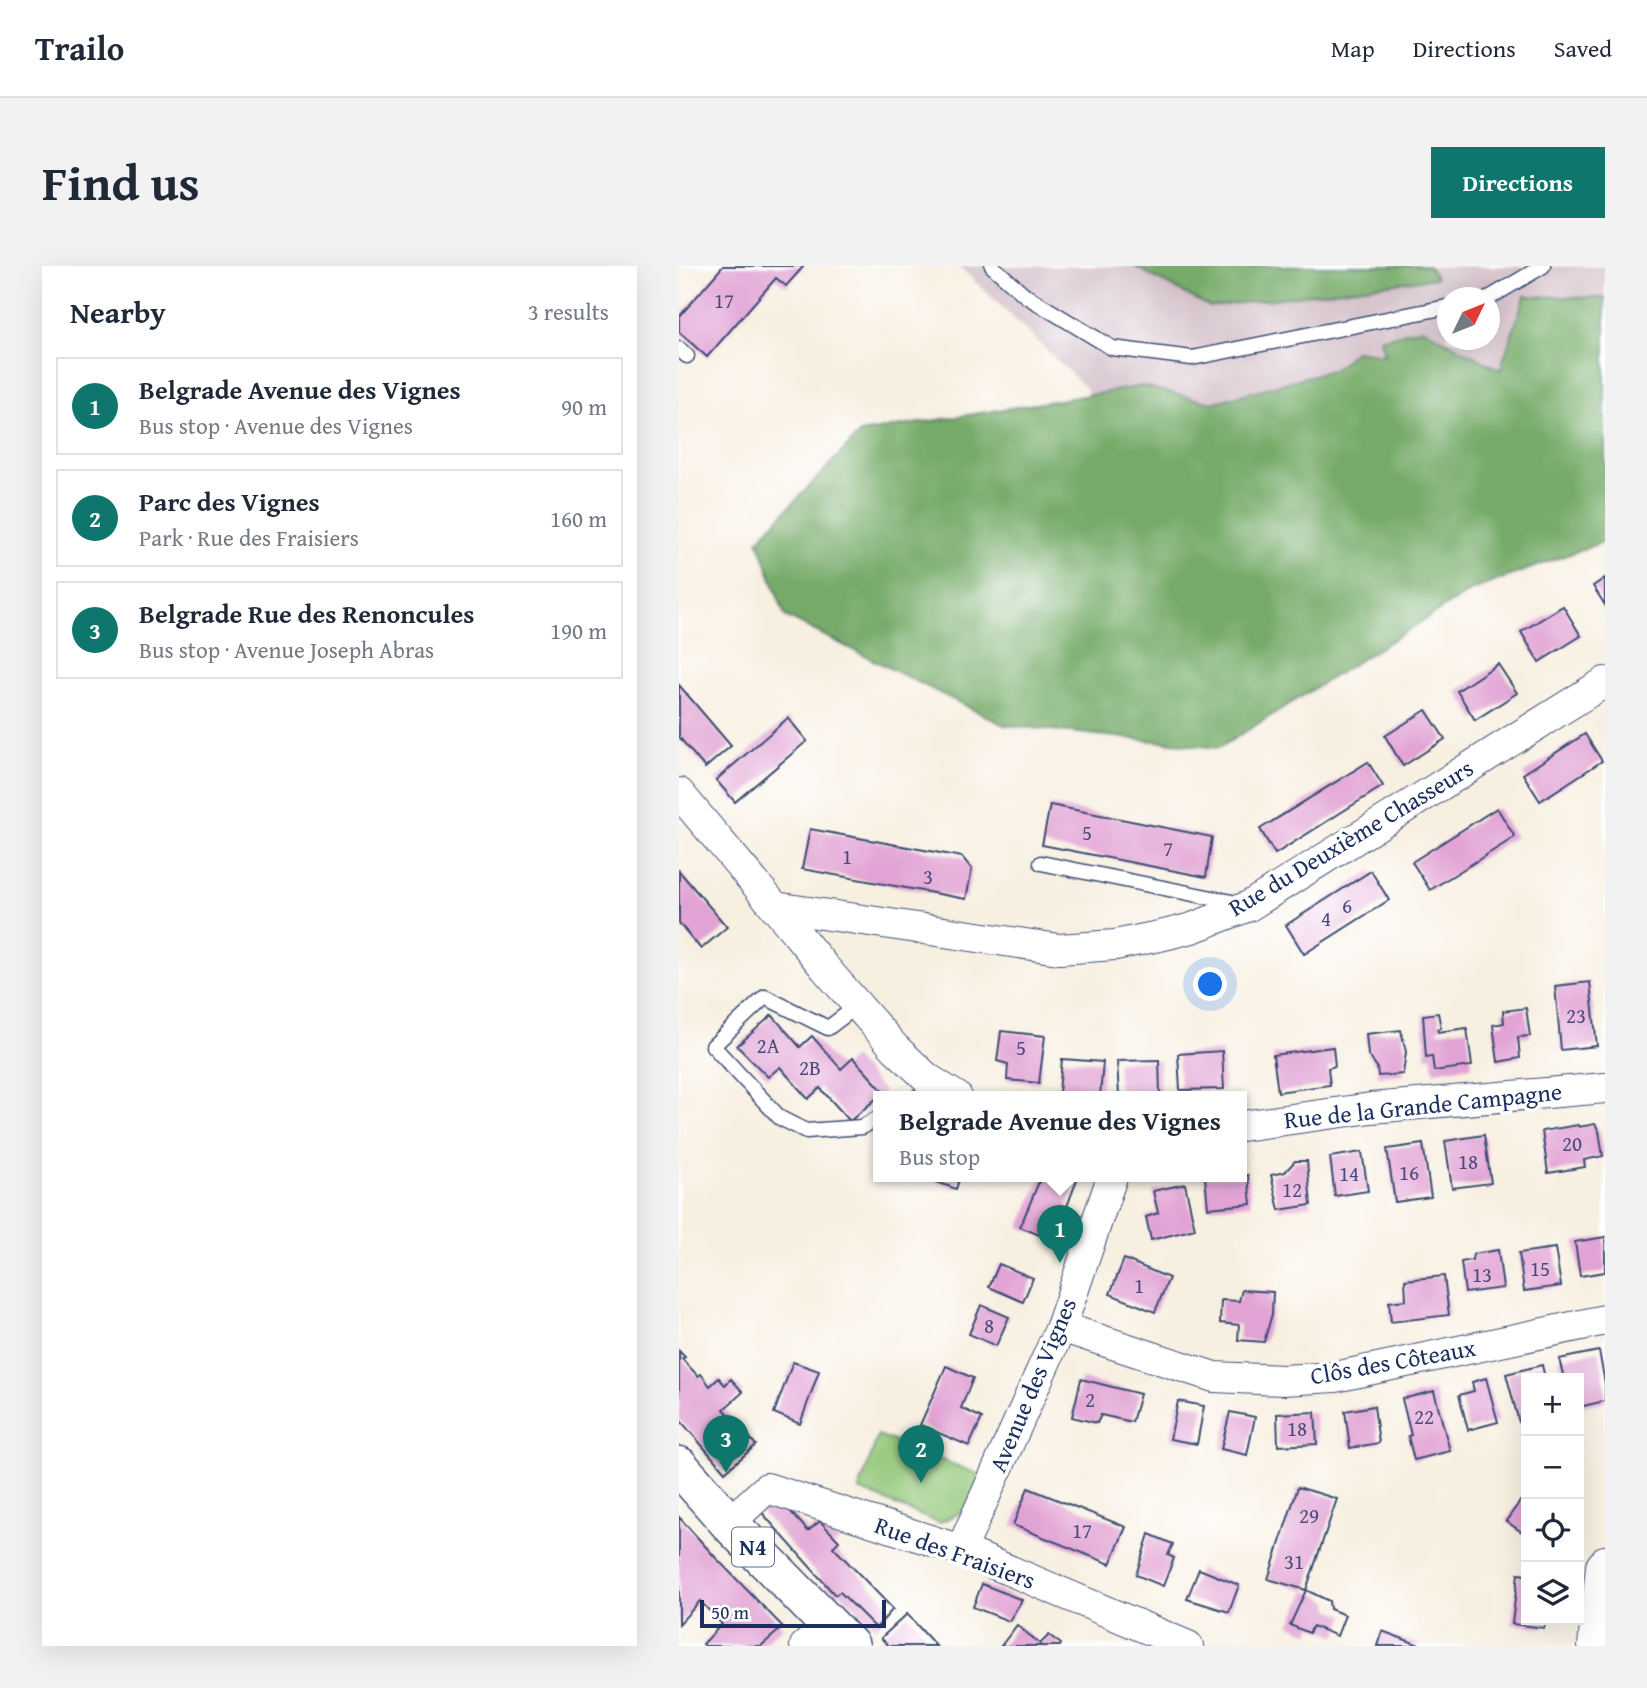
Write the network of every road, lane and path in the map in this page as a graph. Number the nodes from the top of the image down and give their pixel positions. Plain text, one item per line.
1 (992, 266) edge
2 (1543, 266) edge
3 (1500, 291) edge
4 (1437, 309) edge
5 (1597, 692) edge
6 (679, 793) edge
7 (1041, 863) dead end
8 (775, 906) junction
9 (1249, 906) junction
10 (857, 1006) junction
11 (1605, 1088) edge
12 (936, 1091) edge
13 (873, 1121) edge
14 (1247, 1125) edge
15 (1110, 1182) edge
16 (1605, 1320) edge
17 (1061, 1327) junction
18 (679, 1466) edge
19 (729, 1523) junction
20 (961, 1550) junction
21 (1605, 1561) edge
22 (828, 1639) edge
23 (1188, 1646) edge
24 (1593, 1646) edge

1 - 4 lane
2 - 3 lane
5 - 9 street, Rue du Deuxième Chasseurs
6 - 8 street
7 - 9 lane
8 - 9 street, Rue du Deuxième Chasseurs
8 - 10 street
10 - 12 street
10 - 13 lane
11 - 14 street, Rue de la Grande Campagne
15 - 17 street, Avenue des Vignes
16 - 17 street, Clôs des Côteaux
17 - 20 street, Avenue des Vignes
18 - 19 main road, N4
19 - 20 street, Rue des Fraisiers
19 - 22 main road, N4
20 - 23 street, Rue des Fraisiers
21 - 24 street

